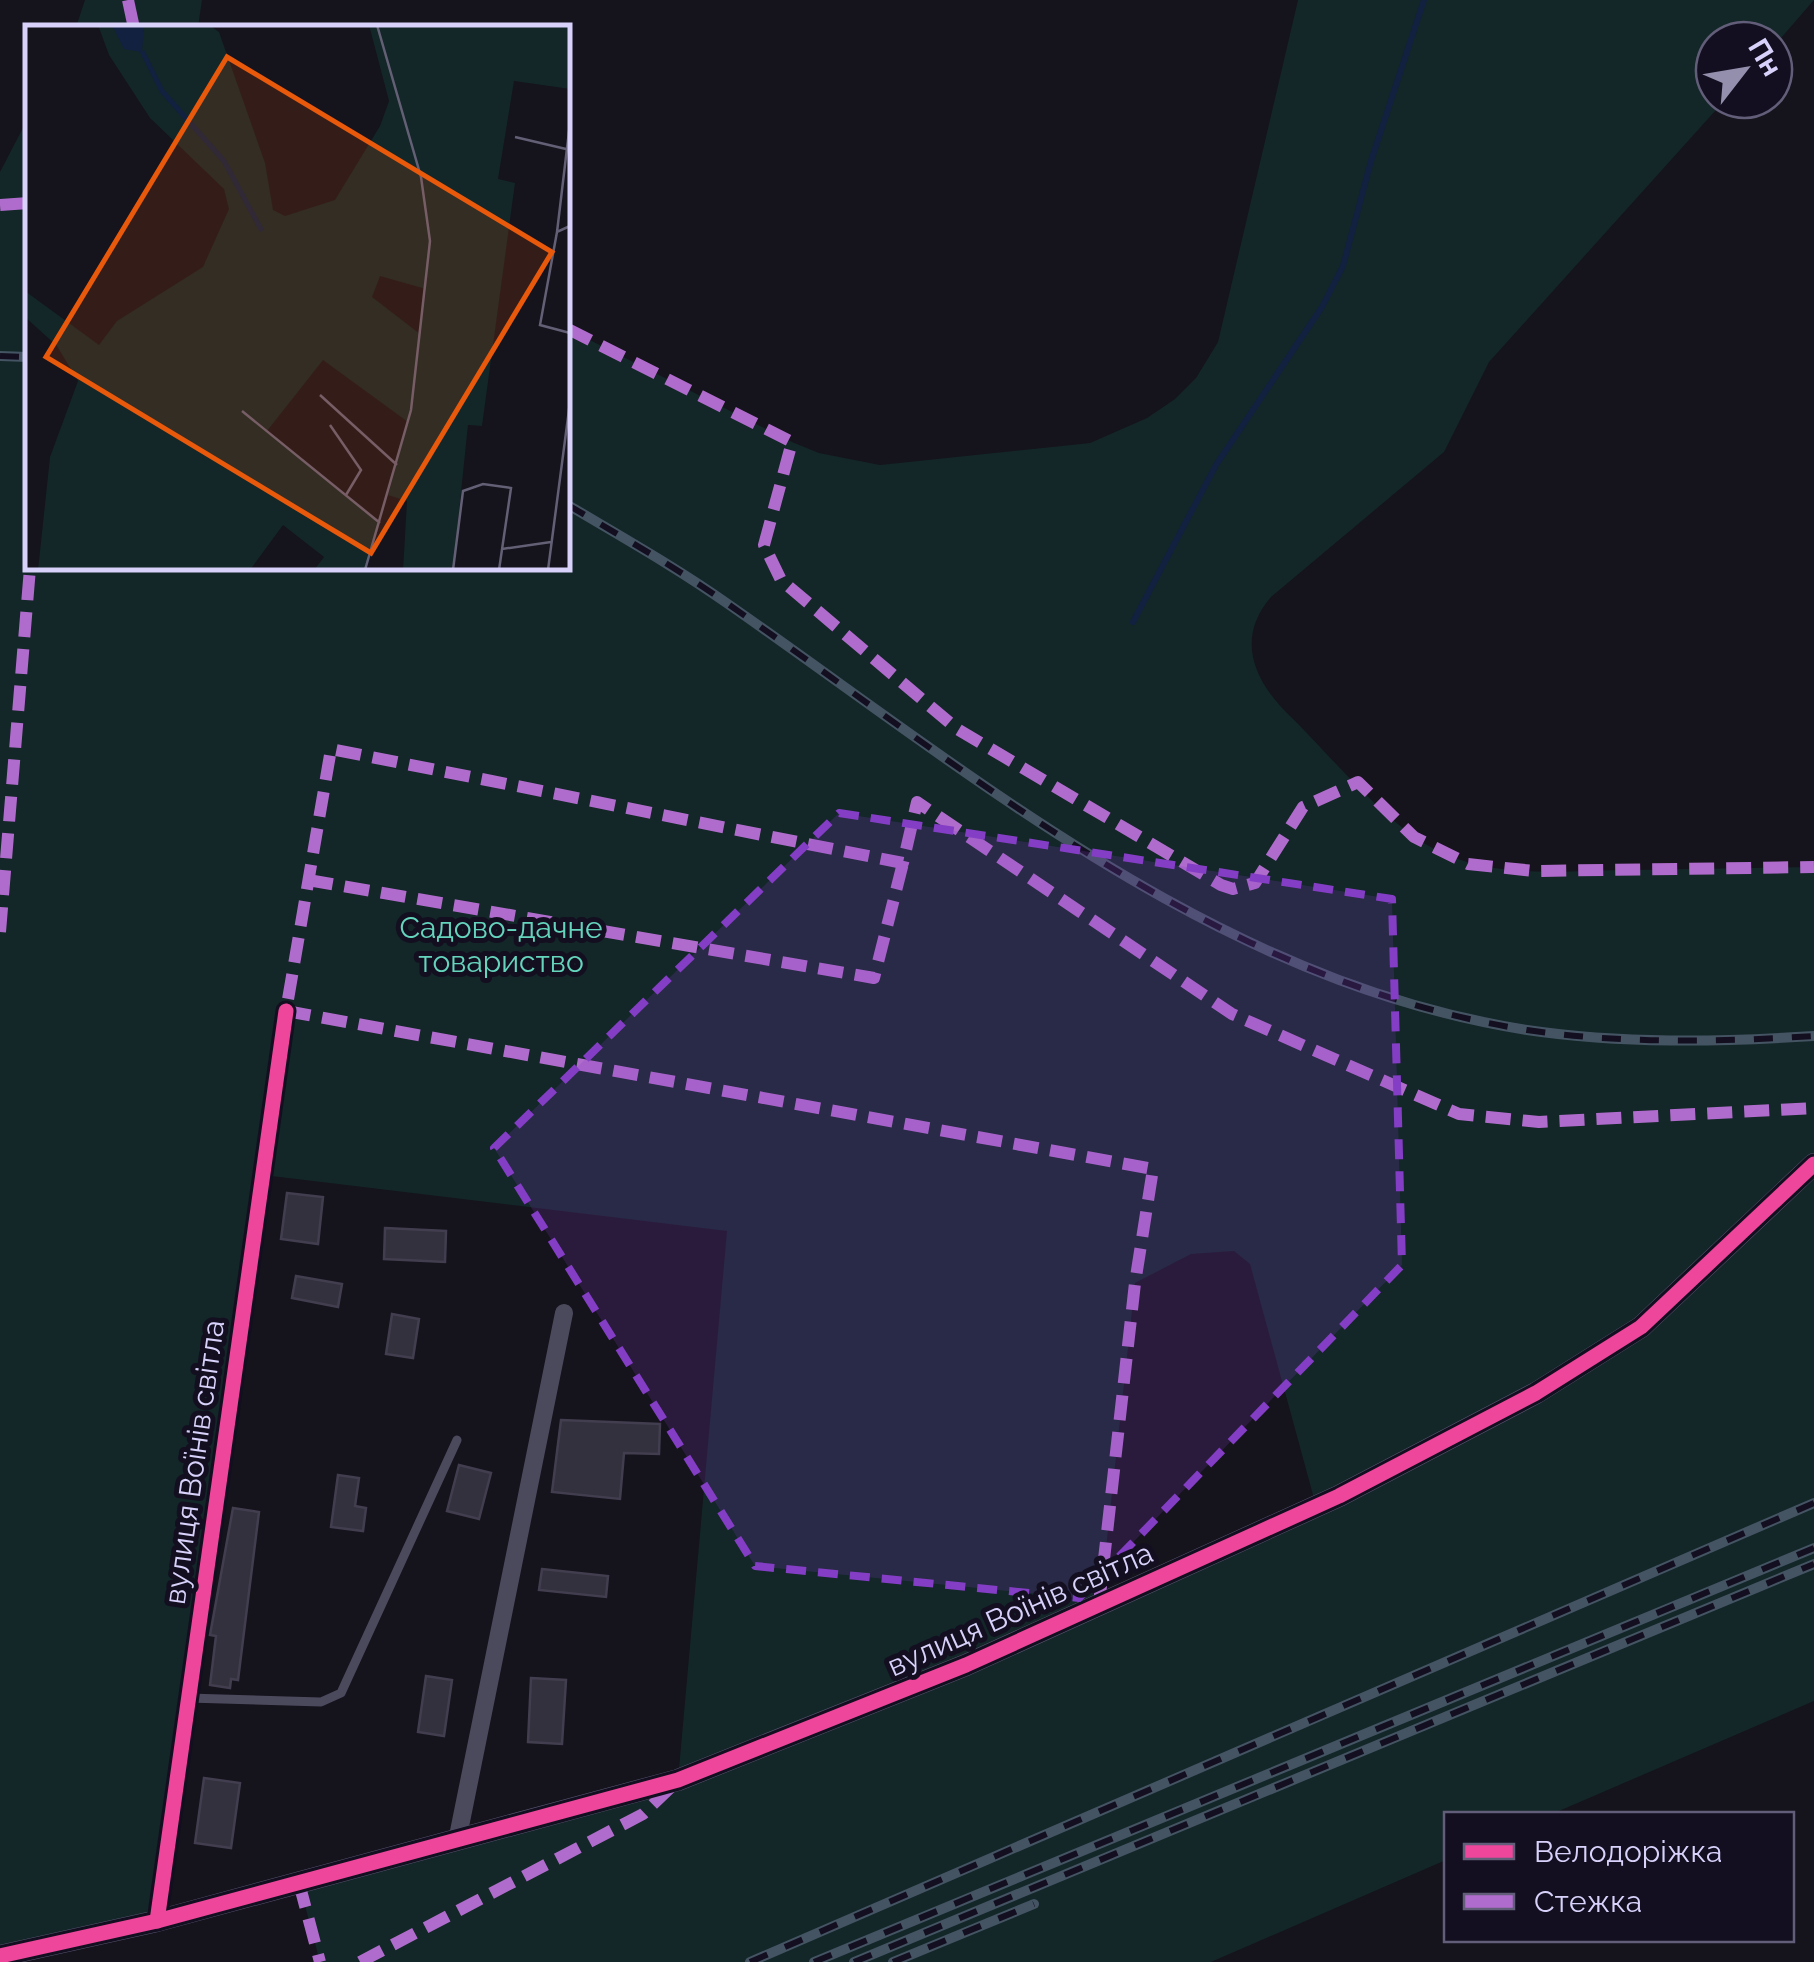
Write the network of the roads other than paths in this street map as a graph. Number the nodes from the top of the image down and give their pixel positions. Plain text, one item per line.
1 (286, 1011) dead end
2 (1814, 1164) edge
3 (564, 1312) dead end
4 (456, 1440) dead end
5 (188, 1698) junction
6 (457, 1842) junction
7 (157, 1921) junction
8 (0, 1956) edge

1 - 5 street, вулиця Воїнів світла
2 - 6 street, вулиця Воїнів світла
3 - 6 street
4 - 5 lane
5 - 7 street, вулиця Воїнів світла
6 - 7 street, вулиця Воїнів світла
7 - 8 street, вулиця Воїнів світла

